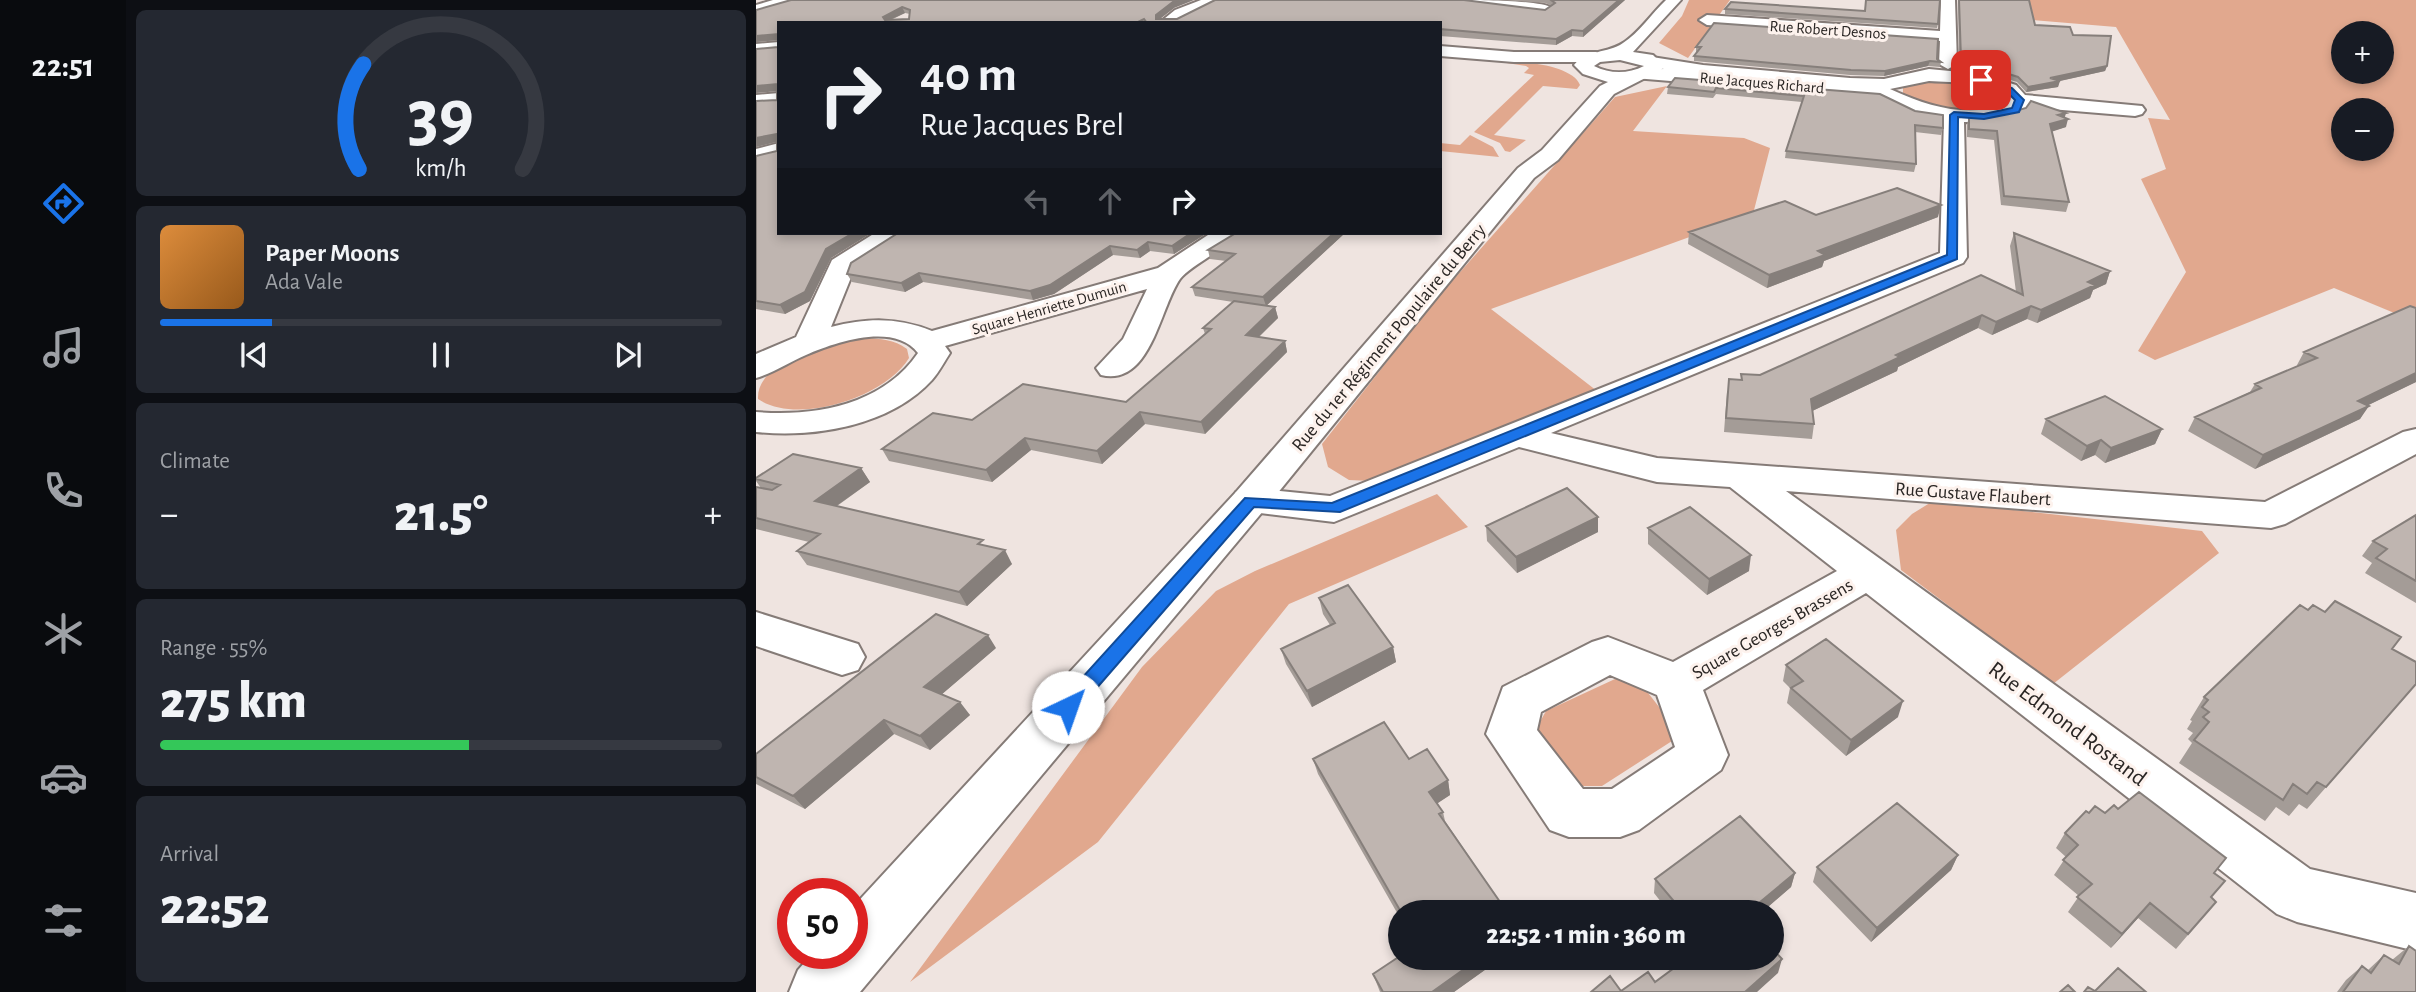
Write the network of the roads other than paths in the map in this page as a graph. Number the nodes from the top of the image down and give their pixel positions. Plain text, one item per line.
1 (788, 0) edge
2 (1215, 0) edge
3 (1466, 0) edge
4 (1674, 0) edge
5 (1684, 0) edge
6 (1948, 0) edge
7 (1550, 4) edge
8 (756, 10) edge
9 (1707, 20) dead end
10 (1170, 21) edge
11 (1530, 24) edge
12 (1949, 37) junction
13 (777, 47) edge
14 (756, 49) edge
15 (1442, 51) edge
16 (1597, 61) junction
17 (1646, 65) junction
18 (1948, 76) junction
19 (1883, 89) junction
20 (777, 99) edge
21 (2020, 100) junction
22 (756, 102) edge
23 (2135, 110) dead end
24 (1954, 115) junction
25 (777, 151) edge
26 (756, 156) edge
27 (1526, 173) junction
28 (889, 235) edge
29 (1225, 235) edge
30 (1168, 274) junction
31 (930, 341) junction
32 (809, 342) junction
33 (756, 368) edge
34 (1112, 368) dead end
35 (756, 422) edge
36 (1517, 436) junction
37 (2416, 440) edge
38 (1741, 477) junction
39 (1250, 501) junction
40 (1867, 573) junction
41 (756, 629) edge
42 (842, 657) dead end
43 (1676, 683) dead end
44 (2416, 922) edge
45 (868, 935) edge
46 (839, 969) edge
47 (820, 992) edge

1 - 8 street
2 - 10 street
3 - 7 street
4 - 16 street
5 - 17 street
6 - 12 street
7 - 11 street
9 - 12 street, Rue Robert Desnos
12 - 18 street
13 - 14 street
15 - 16 street, Rue Jacques Richard
16 - 17 street, Rue Jacques Richard
16 - 27 street, Rue du 1er Régiment Populaire du Berry
17 - 19 street, Rue Jacques Richard
17 - 27 street, Rue du 1er Régiment Populaire du Berry
18 - 19 street
18 - 21 street
19 - 24 street
20 - 22 street
21 - 23 street
21 - 24 street
24 - 36 street
25 - 26 street
27 - 39 street, Rue du 1er Régiment Populaire du Berry
28 - 32 street
29 - 30 street, Square Henriette Dumuin
30 - 31 street, Square Henriette Dumuin
30 - 34 street, Square Henriette Dumuin
31 - 32 street
31 - 35 street
32 - 33 street
36 - 38 street, Rue Gustave Flaubert
36 - 39 street
37 - 38 street, Rue Gustave Flaubert
38 - 40 street, Rue Edmond Rostand
39 - 45 street, Rue du 1er Régiment Populaire du Berry
40 - 43 street, Square Georges Brassens
40 - 44 street, Rue Edmond Rostand
41 - 42 street
46 - 47 street, Rue du 1er Régiment Populaire du Berry

